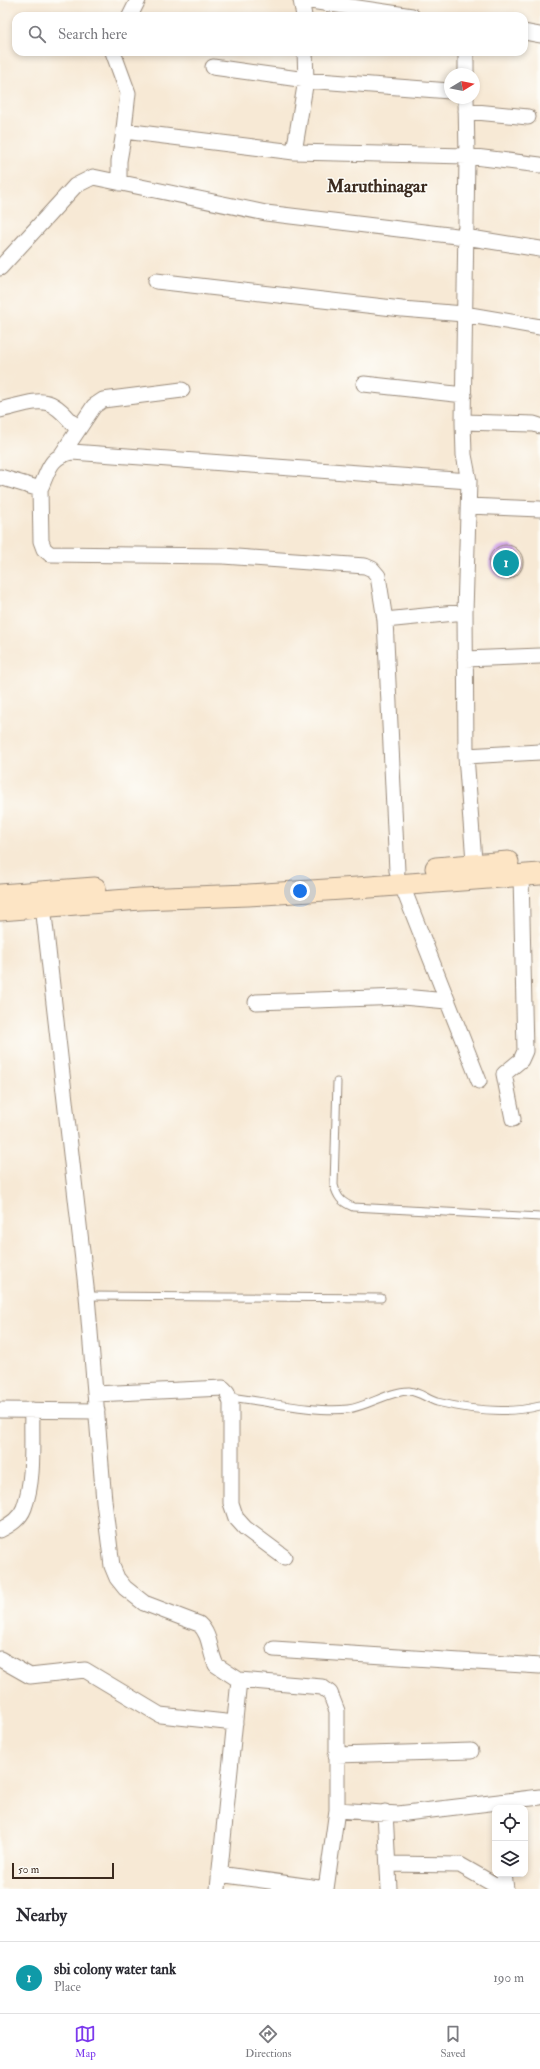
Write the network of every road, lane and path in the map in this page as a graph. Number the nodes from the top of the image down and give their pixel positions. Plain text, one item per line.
1 (138, 0) edge
2 (301, 0) edge
3 (304, 0) edge
4 (132, 12) edge
5 (303, 12) edge
6 (385, 12) edge
7 (528, 33) edge
8 (540, 35) edge
9 (114, 56) edge
10 (305, 56) edge
11 (466, 56) edge
12 (213, 67) dead end
13 (466, 68) edge
14 (306, 80) junction
15 (444, 91) edge
16 (466, 105) edge
17 (528, 117) dead end
18 (124, 131) junction
19 (294, 152) junction
20 (467, 156) junction
21 (540, 165) edge
22 (119, 183) junction
23 (465, 237) junction
24 (540, 249) edge
25 (2, 263) edge
26 (156, 281) dead end
27 (464, 314) junction
28 (540, 327) edge
29 (364, 384) dead end
30 (182, 390) dead end
31 (464, 395) junction
32 (0, 410) edge
33 (463, 422) junction
34 (540, 426) edge
35 (78, 430) junction
36 (62, 454) junction
37 (0, 477) edge
38 (469, 481) junction
39 (40, 489) junction
40 (469, 506) junction
41 (540, 510) edge
42 (465, 612) junction
43 (385, 620) junction
44 (540, 656) edge
45 (466, 660) junction
46 (540, 752) edge
47 (466, 756) junction
48 (540, 860) edge
49 (475, 872) junction
50 (530, 874) edge
51 (399, 877) junction
52 (0, 895) edge
53 (42, 899) junction
54 (0, 910) edge
55 (256, 1002) dead end
56 (447, 1002) junction
57 (479, 1081) dead end
58 (337, 1082) dead end
59 (513, 1119) dead end
60 (540, 1217) edge
61 (87, 1296) junction
62 (381, 1298) dead end
63 (95, 1394) junction
64 (230, 1397) junction
65 (540, 1406) edge
66 (0, 1410) edge
67 (32, 1410) junction
68 (97, 1411) junction
69 (0, 1530) edge
70 (284, 1557) dead end
71 (274, 1649) dead end
72 (0, 1659) edge
73 (540, 1666) edge
74 (239, 1680) junction
75 (235, 1723) junction
76 (471, 1751) dead end
77 (336, 1755) junction
78 (540, 1797) edge
79 (492, 1805) edge
80 (497, 1805) edge
81 (337, 1810) junction
82 (385, 1812) junction
83 (388, 1864) junction
84 (219, 1874) junction
85 (504, 1877) edge
86 (218, 1889) edge
87 (326, 1889) edge
88 (389, 1889) edge
89 (502, 1889) edge
90 (506, 1889) edge

1 - 4 street
2 - 5 street
3 - 6 street
7 - 8 street
9 - 18 street
10 - 14 street
11 - 13 street
12 - 14 street
14 - 15 street
14 - 19 street
16 - 17 street
16 - 20 street
18 - 19 street
18 - 22 street
19 - 20 street
20 - 21 street
20 - 23 street
22 - 23 street
22 - 25 street
23 - 24 street
23 - 27 street
26 - 27 street
27 - 28 street
27 - 31 street
29 - 31 street
30 - 35 street
31 - 33 street
32 - 35 street
33 - 34 street
33 - 38 street
35 - 36 street
36 - 38 street
36 - 39 street
37 - 39 street
38 - 40 street
39 - 43 street
40 - 41 street
40 - 42 street
42 - 43 street
42 - 45 street
43 - 51 street
44 - 45 street
45 - 47 street
46 - 47 street
47 - 49 street
48 - 49 main road
49 - 50 main road
49 - 51 main road
50 - 59 street
51 - 53 main road
51 - 56 street
52 - 53 main road
53 - 54 main road
53 - 61 street
55 - 56 street
56 - 57 street
58 - 60 lane
61 - 62 lane
61 - 63 street
63 - 64 street
63 - 68 street
64 - 65 lane
64 - 70 street
66 - 67 street
67 - 68 street
67 - 69 street
68 - 74 street
71 - 73 street
72 - 75 street
74 - 75 street
74 - 77 street
75 - 84 street
76 - 77 street
77 - 81 street
78 - 80 street
79 - 82 street
81 - 82 street
81 - 87 street
82 - 83 street
83 - 88 street
83 - 89 street
84 - 86 street
84 - 87 street
85 - 90 street

